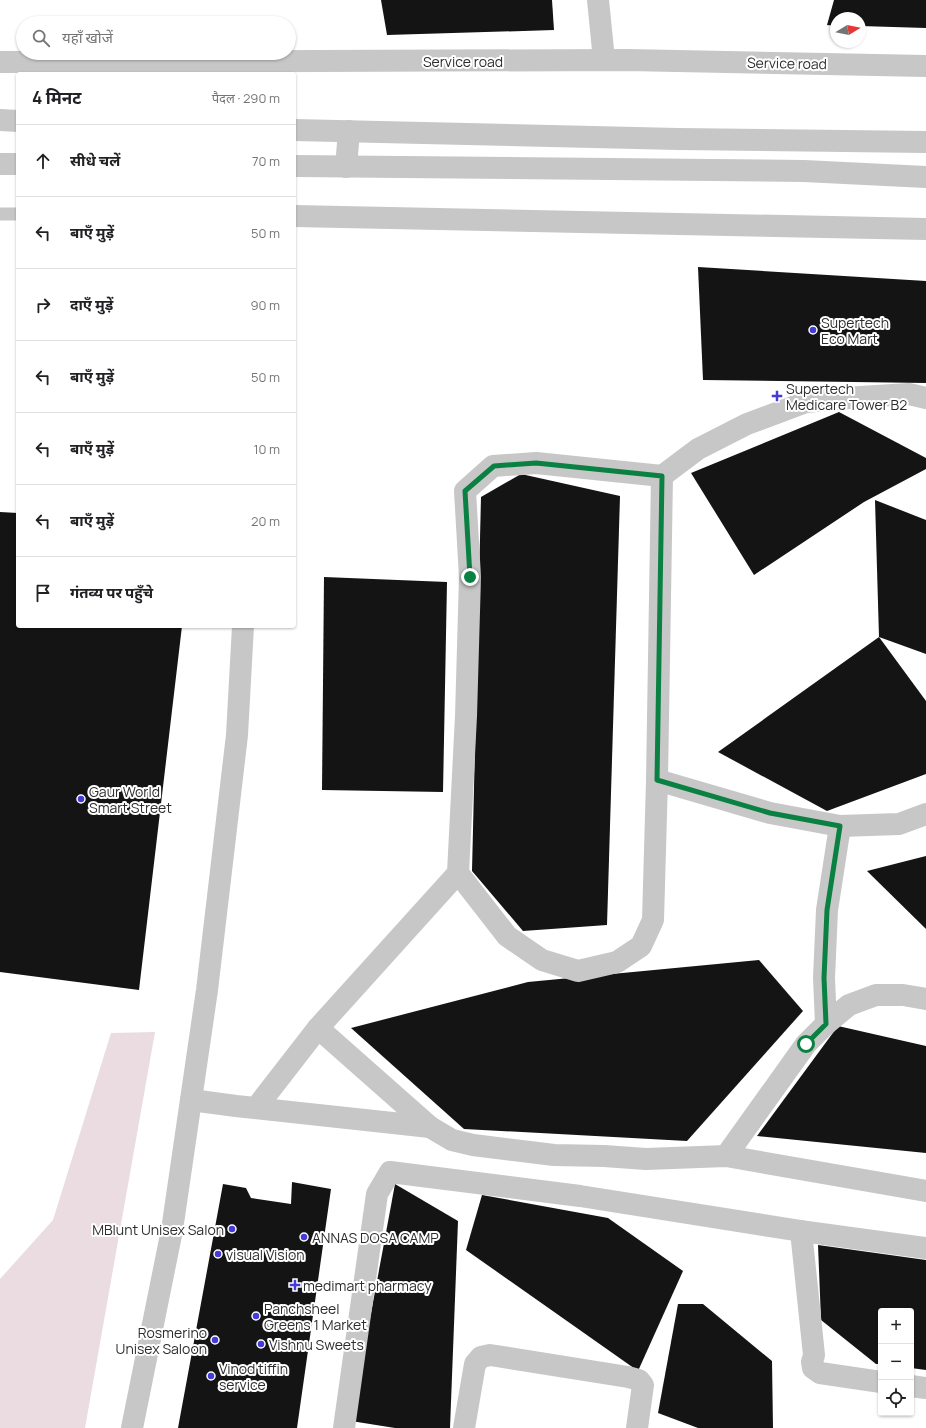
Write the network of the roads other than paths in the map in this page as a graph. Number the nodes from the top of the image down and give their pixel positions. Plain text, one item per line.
1 (598, 0) edge
2 (604, 60) junction
3 (0, 62) edge
4 (926, 66) edge
5 (0, 120) edge
6 (16, 121) edge
7 (296, 130) edge
8 (349, 131) junction
9 (926, 142) edge
10 (0, 164) edge
11 (16, 164) edge
12 (296, 166) edge
13 (346, 167) junction
14 (926, 176) edge
15 (0, 214) edge
16 (16, 214) edge
17 (296, 216) edge
18 (926, 229) edge
19 (926, 398) edge
20 (662, 476) junction
21 (243, 628) edge
22 (657, 780) junction
23 (926, 814) edge
24 (840, 826) junction
25 (458, 873) junction
26 (926, 998) edge
27 (826, 1024) junction
28 (318, 1028) junction
29 (191, 1100) junction
30 (256, 1108) junction
31 (430, 1127) junction
32 (726, 1156) junction
33 (926, 1191) edge
34 (801, 1231) junction
35 (926, 1248) edge
36 (878, 1382) edge
37 (914, 1386) edge
38 (926, 1388) edge
39 (132, 1428) edge
40 (344, 1428) edge
41 (464, 1428) edge
42 (637, 1428) edge

1 - 2 street
2 - 3 street, Service road
2 - 4 street, Service road
5 - 6 street
7 - 8 street
8 - 9 street
8 - 13 street
10 - 11 street
12 - 13 street
13 - 14 street
15 - 16 lane
17 - 18 street
19 - 20 street
20 - 22 street
20 - 25 street
21 - 29 street
22 - 24 street
22 - 25 street
23 - 24 street
24 - 27 street
25 - 28 street
26 - 27 street
27 - 32 street
28 - 30 street
28 - 31 street
29 - 30 street
29 - 39 street
30 - 31 street
31 - 32 street
32 - 33 street
34 - 35 street
34 - 36 street
34 - 40 street
37 - 38 street
41 - 42 street

